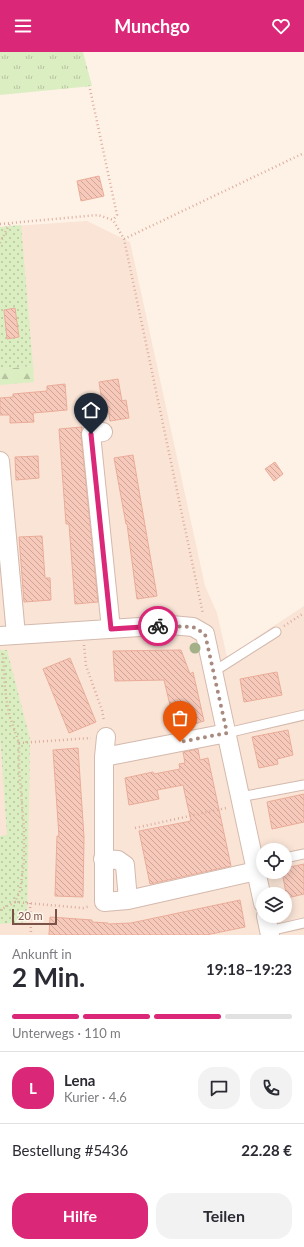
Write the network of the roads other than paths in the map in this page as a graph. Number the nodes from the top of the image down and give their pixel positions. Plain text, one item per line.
1 (103, 432) dead end
2 (0, 461) edge
3 (111, 629) junction
4 (276, 632) road end
5 (6, 640) edge
6 (213, 672) junction
7 (304, 715) edge
8 (227, 733) junction
9 (106, 737) road end
10 (104, 757) junction
11 (304, 785) edge
12 (241, 801) junction
13 (304, 854) edge
14 (292, 857) edge
15 (256, 858) edge
16 (104, 859) junction
17 (256, 867) edge
18 (128, 900) junction
19 (304, 923) edge
20 (268, 927) edge

1 - 3 street
2 - 5 street
3 - 5 street
3 - 6 street
4 - 6 lane
6 - 8 street
7 - 8 lane
8 - 10 street
8 - 12 street
9 - 10 street
10 - 16 street
11 - 12 lane
12 - 15 street
13 - 14 lane
16 - 18 street
16 - 18 street
17 - 18 street
19 - 20 lane

